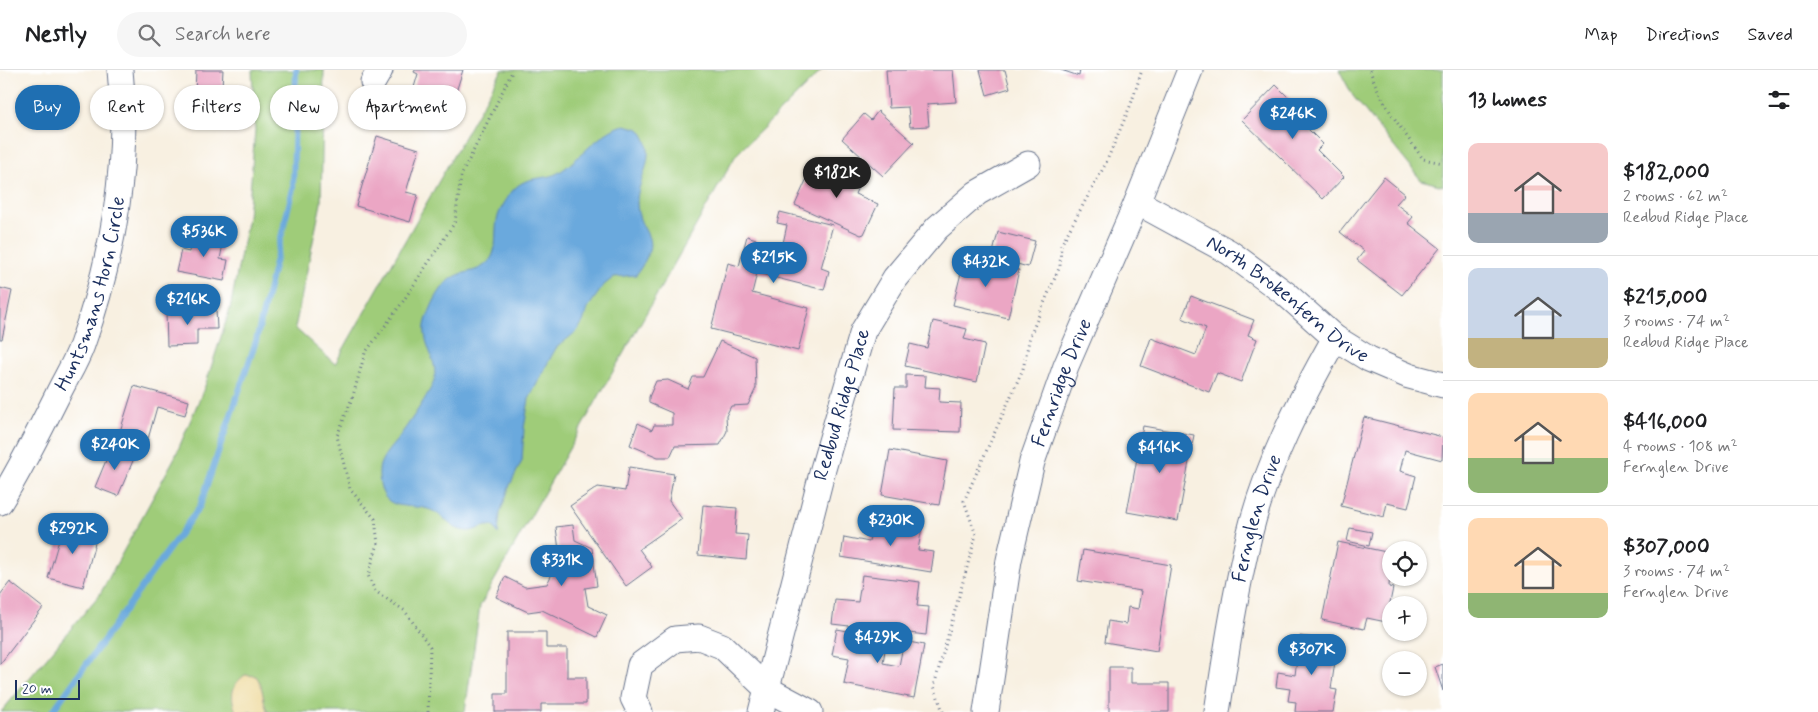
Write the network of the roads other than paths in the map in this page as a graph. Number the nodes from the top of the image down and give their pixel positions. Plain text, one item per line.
1 (120, 70) edge
2 (1190, 70) edge
3 (1028, 164) dead end
4 (1137, 202) junction
5 (1335, 338) junction
6 (1443, 385) edge
7 (0, 502) edge
8 (764, 701) edge
9 (640, 712) edge
10 (810, 712) edge
11 (986, 712) edge
12 (1217, 712) edge

1 - 7 street, Huntsmans Horn Circle
2 - 4 street, Fernridge Drive
3 - 8 street, Redbud Ridge Place
4 - 5 street, North Brokenfern Drive
4 - 11 street, Fernridge Drive
5 - 6 street, North Brokenfern Drive
5 - 12 street, Fernglen Drive
8 - 9 street
8 - 10 street

